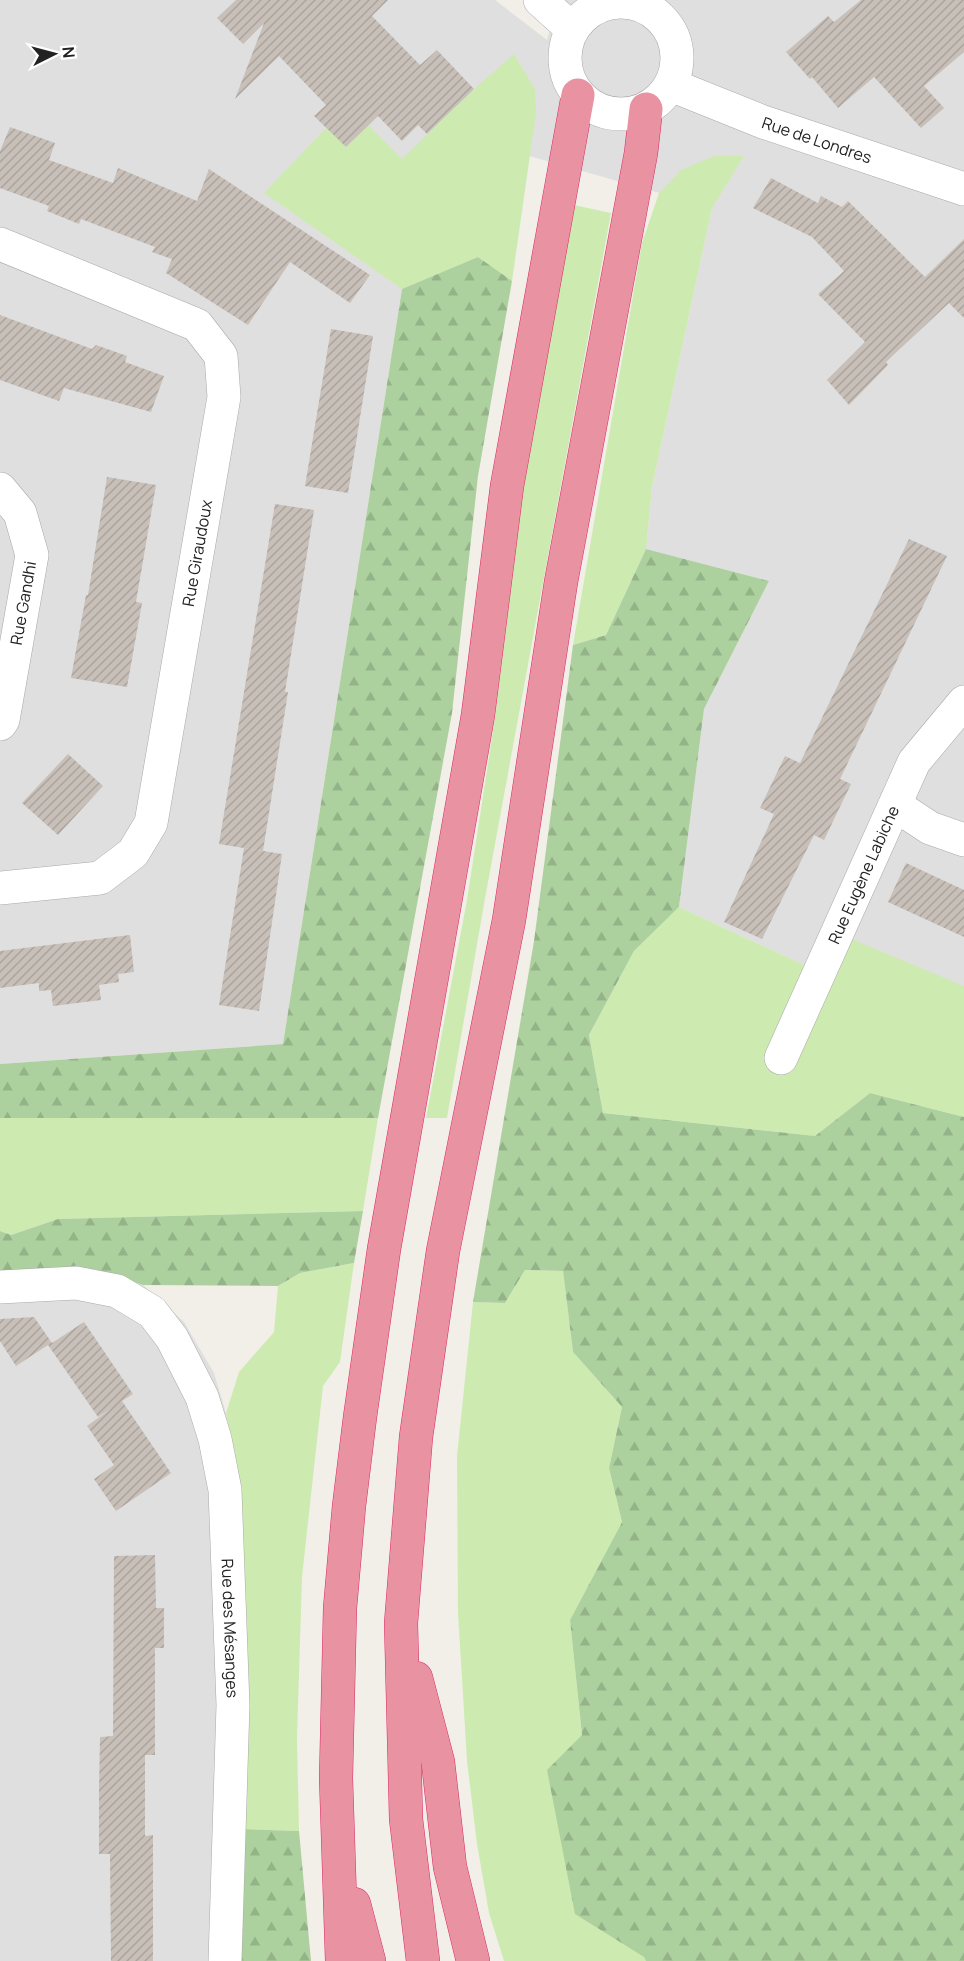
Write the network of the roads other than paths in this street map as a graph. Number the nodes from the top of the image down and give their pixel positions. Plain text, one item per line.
1 (540, 0) edge
2 (617, 1) edge
3 (669, 12) edge
4 (572, 29) junction
5 (671, 85) junction
6 (578, 95) junction
7 (646, 109) junction
8 (964, 189) edge
9 (0, 244) edge
10 (0, 489) edge
11 (964, 702) edge
12 (0, 724) edge
13 (895, 805) junction
14 (964, 840) edge
15 (0, 888) edge
16 (781, 1058) dead end
17 (0, 1287) edge
18 (401, 1623) junction
19 (337, 1836) junction
20 (225, 1961) edge
21 (342, 1961) edge
22 (369, 1961) edge
23 (423, 1961) edge
24 (473, 1961) edge

1 - 4 street
2 - 3 street
2 - 4 street
3 - 5 street
4 - 6 street
5 - 7 street
5 - 8 street, Rue de Londres
6 - 7 street
6 - 19 highway
7 - 18 highway
9 - 15 street, Rue Giraudoux
10 - 12 street, Rue Gandhi
11 - 13 street, Rue Eugène Labiche
13 - 14 street
13 - 16 street, Rue Eugène Labiche
17 - 20 street, Rue des Mésanges
18 - 23 highway
18 - 24 highway
19 - 21 highway
19 - 22 highway

